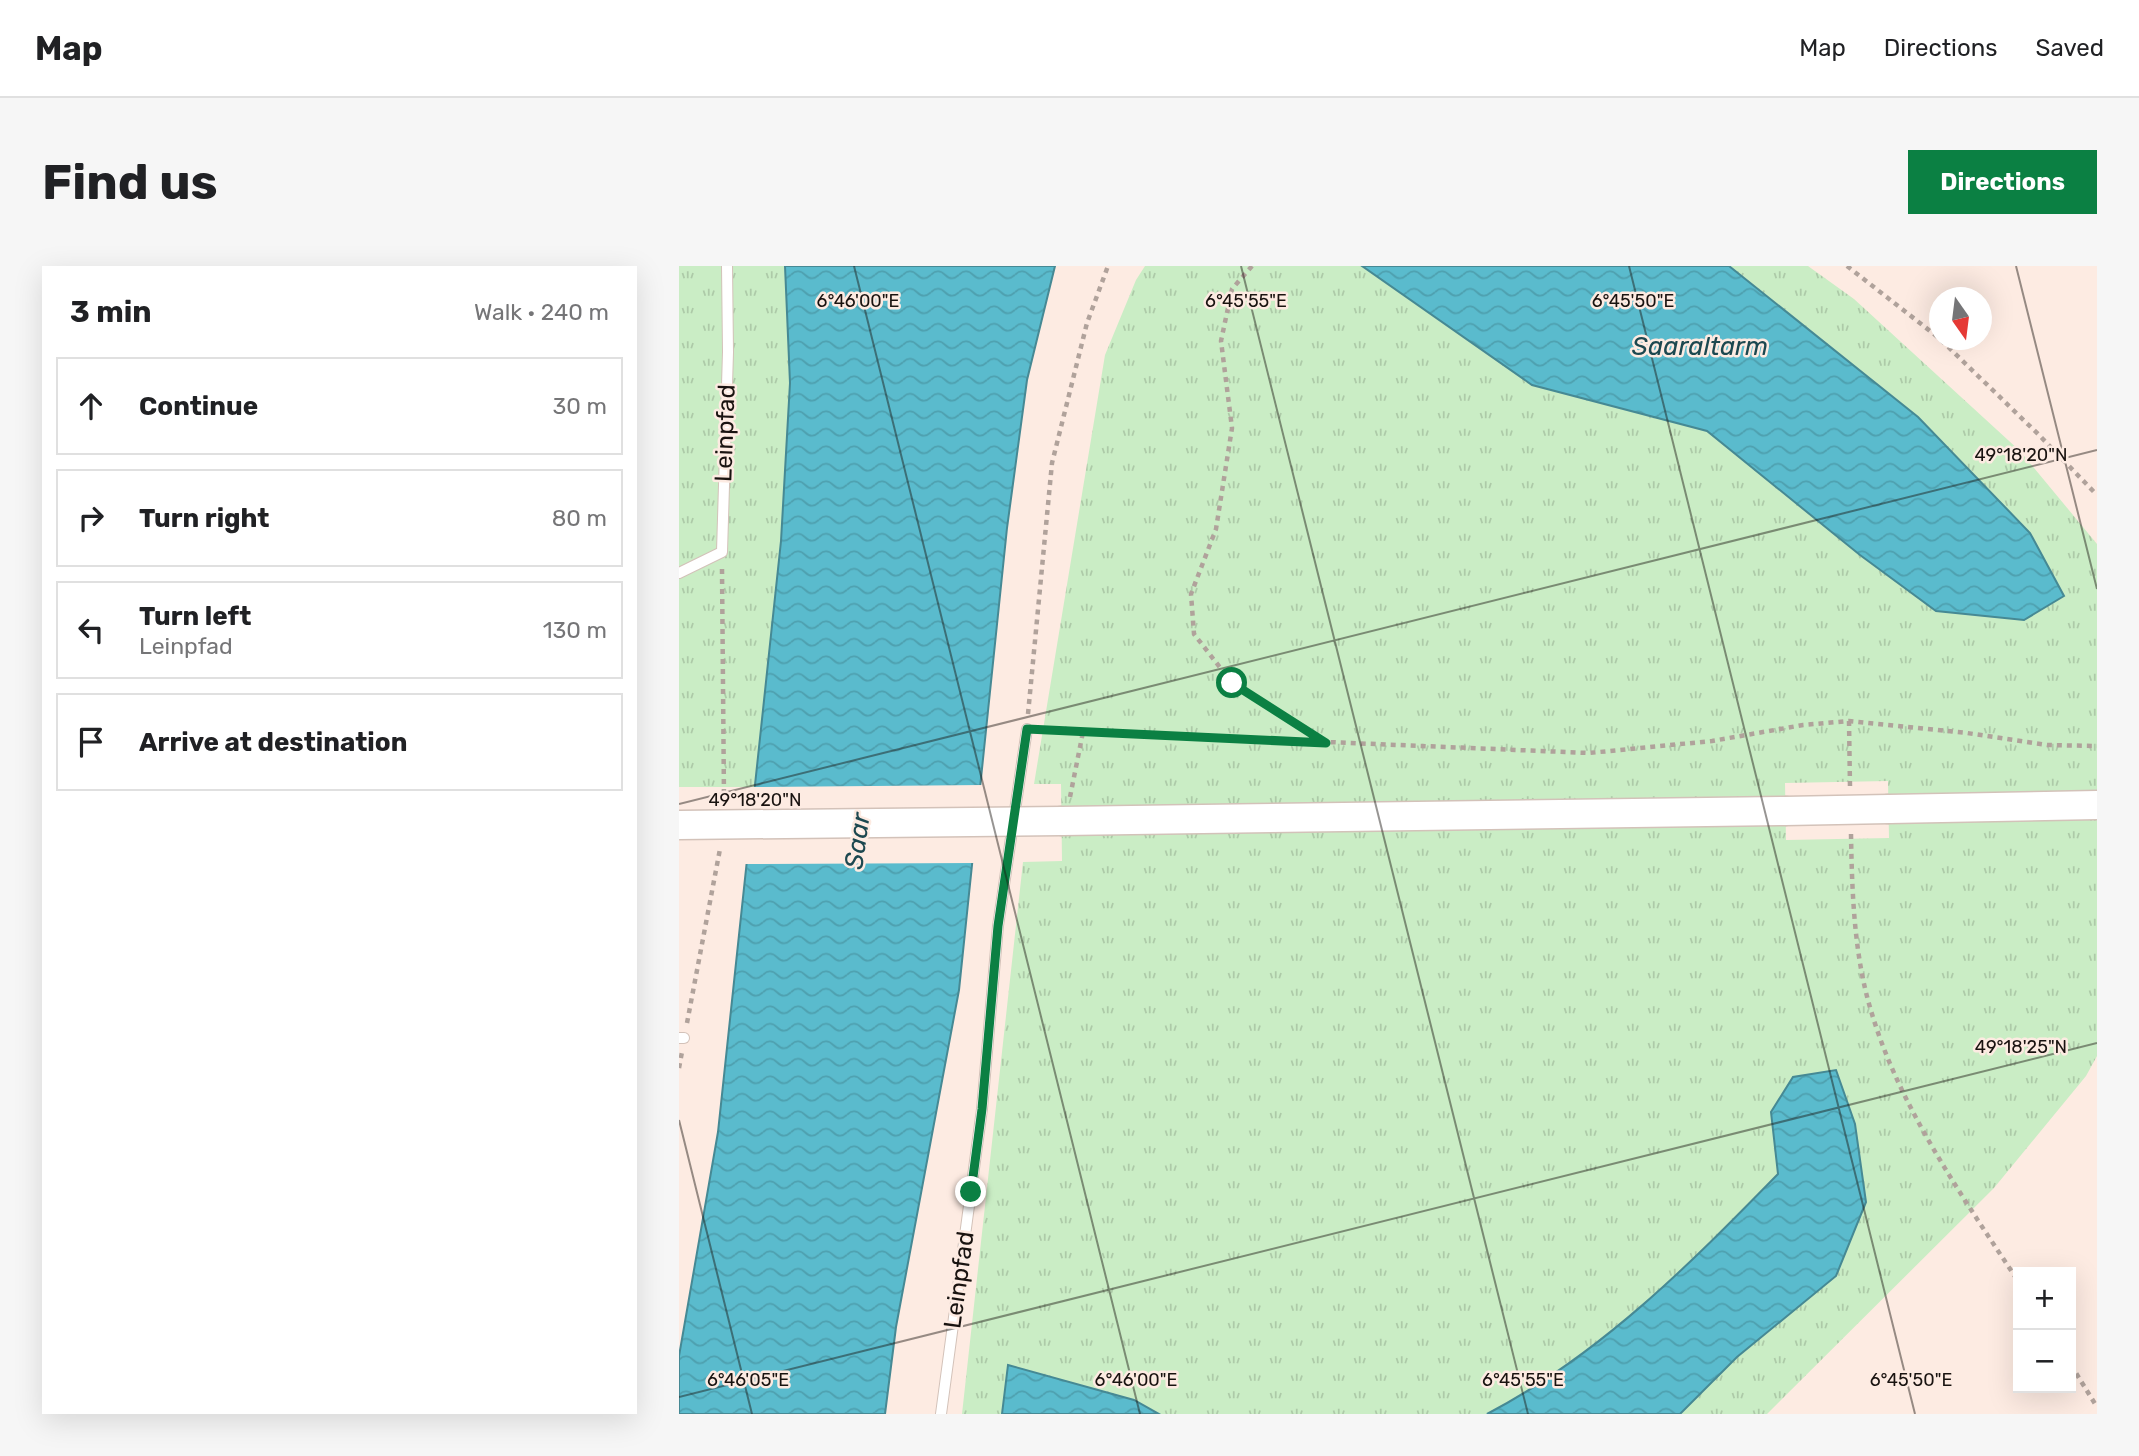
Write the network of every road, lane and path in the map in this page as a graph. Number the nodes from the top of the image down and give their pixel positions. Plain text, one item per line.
1 (727, 266) edge
2 (1108, 266) edge
3 (1847, 266) edge
4 (1251, 267) edge
5 (1929, 330) edge
6 (1951, 350) edge
7 (2097, 495) edge
8 (679, 573) edge
9 (1850, 721) junction
10 (1027, 729) junction
11 (1083, 732) junction
12 (1326, 743) junction
13 (2097, 746) edge
14 (1851, 801) dead end
15 (2097, 805) edge
16 (1066, 809) junction
17 (679, 825) edge
18 (1851, 827) dead end
19 (2013, 1273) edge
20 (2076, 1373) edge
21 (2097, 1407) edge
22 (941, 1414) edge

1 - 8 lane, Leinpfad
2 - 10 path
3 - 5 path
4 - 12 path
6 - 7 path
9 - 12 path
9 - 13 path
9 - 14 path
10 - 11 path
10 - 22 lane, Leinpfad
11 - 12 path
11 - 16 path
15 - 16 main road, bridge
16 - 17 main road, bridge
18 - 19 path
20 - 21 path

